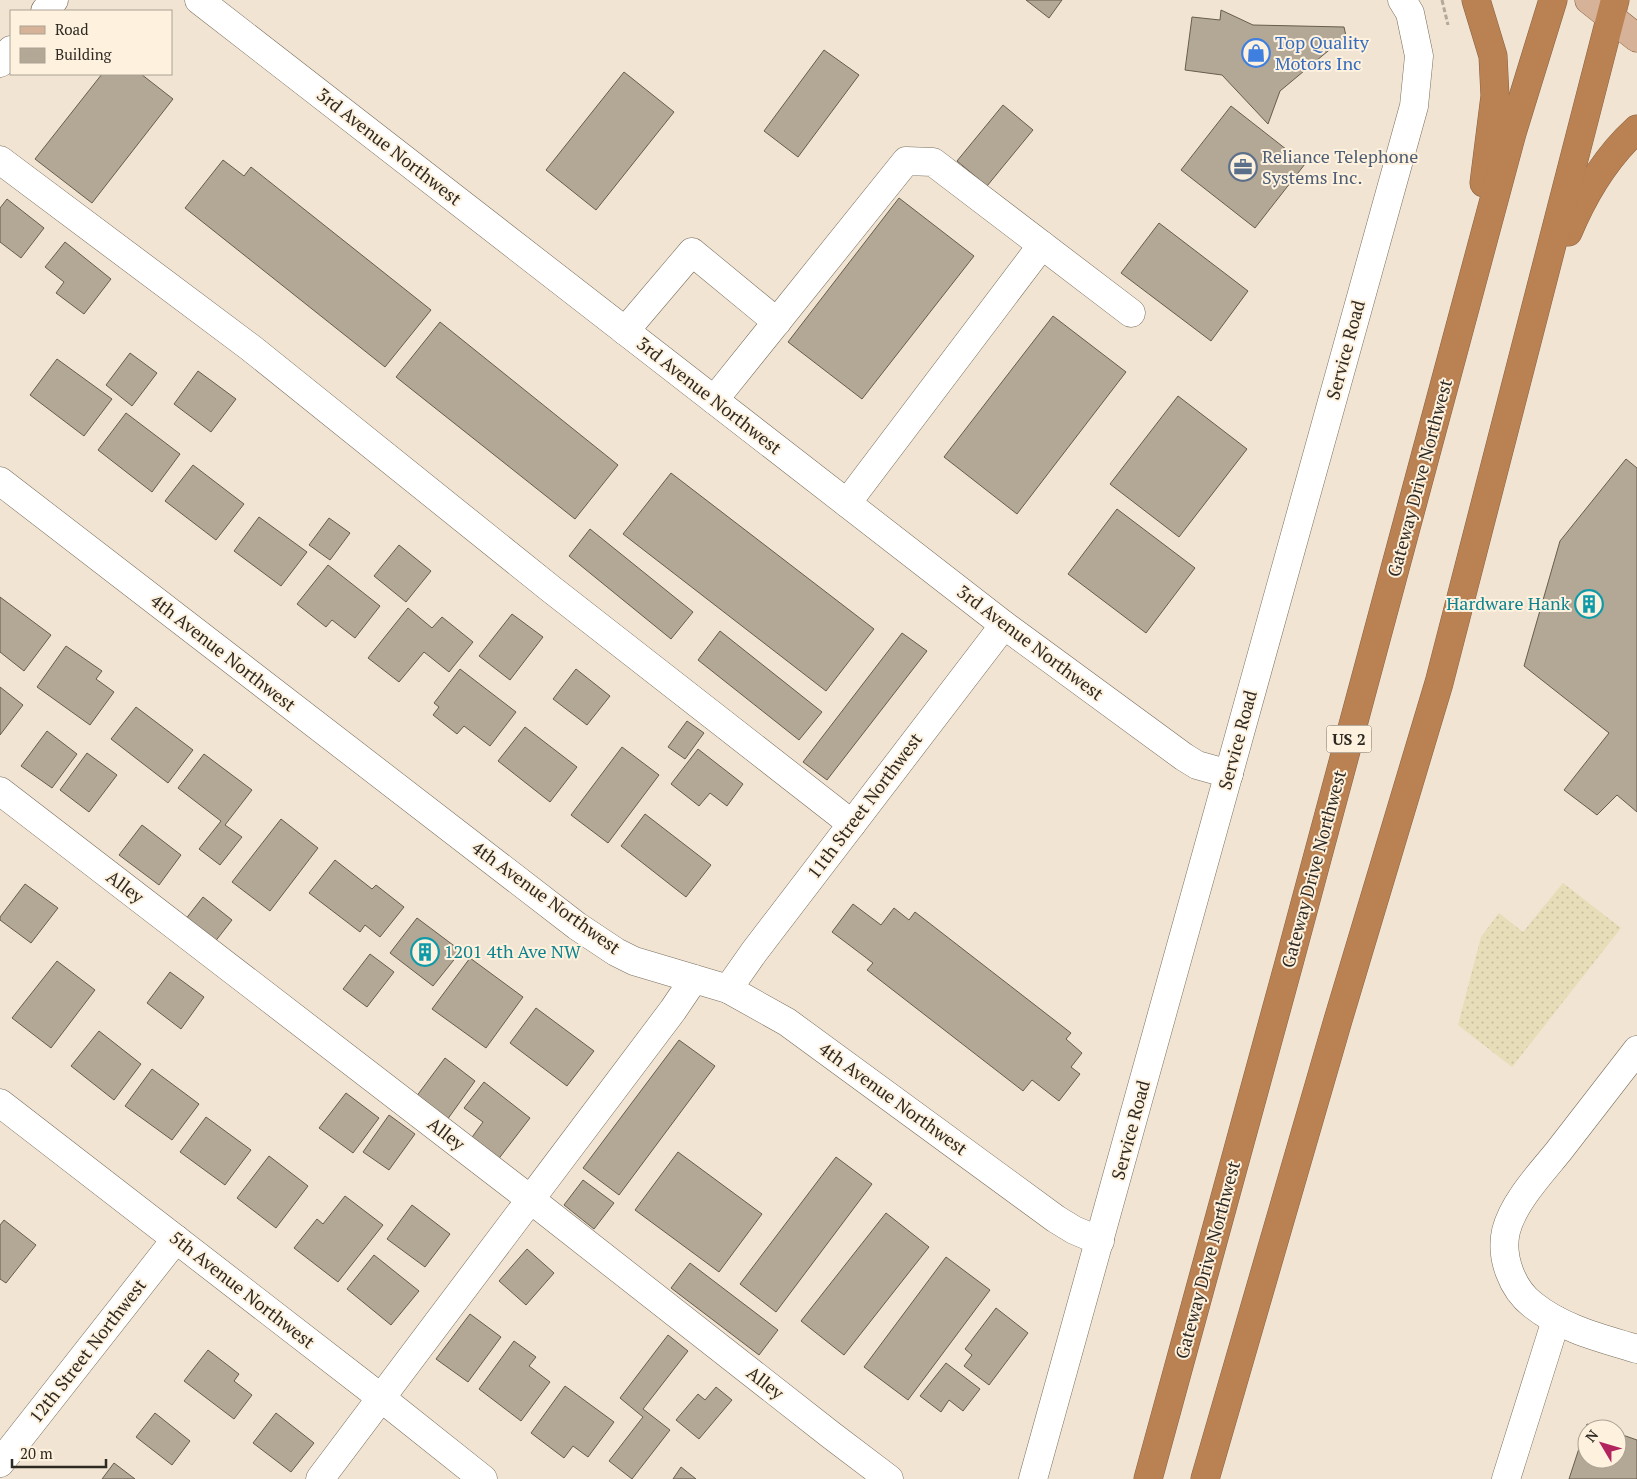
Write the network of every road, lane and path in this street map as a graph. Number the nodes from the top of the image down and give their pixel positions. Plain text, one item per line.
1 (54, 0) edge
2 (199, 0) edge
3 (1402, 0) edge
4 (1442, 0) edge
5 (1476, 0) edge
6 (1553, 0) edge
7 (1589, 0) edge
8 (1613, 8) edge
9 (46, 10) edge
10 (1448, 25) dead end
11 (1637, 38) edge
12 (10, 51) edge
13 (0, 63) edge
14 (1637, 130) edge
15 (0, 160) edge
16 (1042, 245) junction
17 (1472, 284) junction
18 (1539, 297) junction
19 (1131, 313) dead end
20 (776, 322) junction
21 (625, 330) junction
22 (714, 400) junction
23 (0, 481) edge
24 (847, 503) junction
25 (1004, 625) junction
26 (1229, 774) junction
27 (0, 791) edge
28 (852, 824) junction
29 (694, 979) junction
30 (728, 989) junction
31 (1637, 1050) edge
32 (0, 1103) edge
33 (530, 1199) junction
34 (176, 1239) junction
35 (1100, 1242) junction
36 (1556, 1320) junction
37 (1637, 1349) edge
38 (380, 1397) junction
39 (0, 1464) edge
40 (320, 1479) edge
41 (483, 1479) edge
42 (889, 1479) edge
43 (1033, 1479) edge
44 (1148, 1479) edge
45 (1205, 1479) edge
46 (1506, 1479) edge

1 - 9 street
2 - 21 street, 3rd Avenue Northwest
3 - 26 street, Service Road
4 - 10 path
5 - 17 highway
6 - 17 highway, Gateway Drive Northwest / US 2
7 - 8 main road
8 - 11 main road
8 - 18 highway
12 - 13 street
14 - 18 highway
15 - 28 street
16 - 19 street
16 - 20 street
16 - 24 street
17 - 44 highway, Gateway Drive Northwest / US 2
18 - 45 highway
20 - 21 street
20 - 22 street
21 - 22 street, 3rd Avenue Northwest
22 - 24 street, 3rd Avenue Northwest
23 - 29 street, 4th Avenue Northwest
24 - 25 street, 3rd Avenue Northwest
25 - 26 street, 3rd Avenue Northwest
25 - 28 street, 11th Street Northwest
26 - 35 street, Service Road
27 - 33 street, Alley
28 - 30 street, 11th Street Northwest
29 - 30 street, 4th Avenue Northwest
29 - 33 street
30 - 35 street, 4th Avenue Northwest
31 - 36 street
32 - 34 street, 5th Avenue Northwest
33 - 38 street
33 - 42 street, Alley
34 - 38 street, 5th Avenue Northwest
34 - 39 street, 12th Street Northwest
35 - 43 street, Service Road
36 - 37 street
36 - 46 street
38 - 40 street
38 - 41 street, 5th Avenue Northwest

